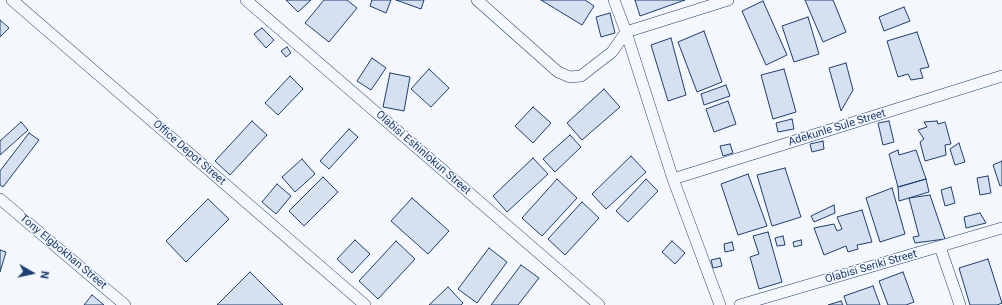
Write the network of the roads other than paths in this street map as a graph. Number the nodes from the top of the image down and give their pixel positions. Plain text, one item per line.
1 (12, 0) edge
2 (246, 0) edge
3 (477, 0) edge
4 (614, 0) edge
5 (728, 0) edge
6 (626, 32) junction
7 (1002, 76) edge
8 (673, 179) junction
9 (0, 199) edge
10 (1002, 228) edge
11 (940, 247) junction
12 (125, 305) edge
13 (365, 305) edge
14 (599, 305) edge
15 (720, 305) edge
16 (740, 305) edge
17 (960, 305) edge

1 - 13 street, Office Depot Street
2 - 14 street, Olabisi Eshinlokun Street
3 - 6 street
4 - 6 street
5 - 6 street
6 - 8 street
7 - 8 street, Adekunle Sule Street
8 - 15 street
9 - 12 street, Tony Elgbokhan Street
10 - 11 street, Olabisi Seriki Street
11 - 16 street, Olabisi Seriki Street
11 - 17 street

